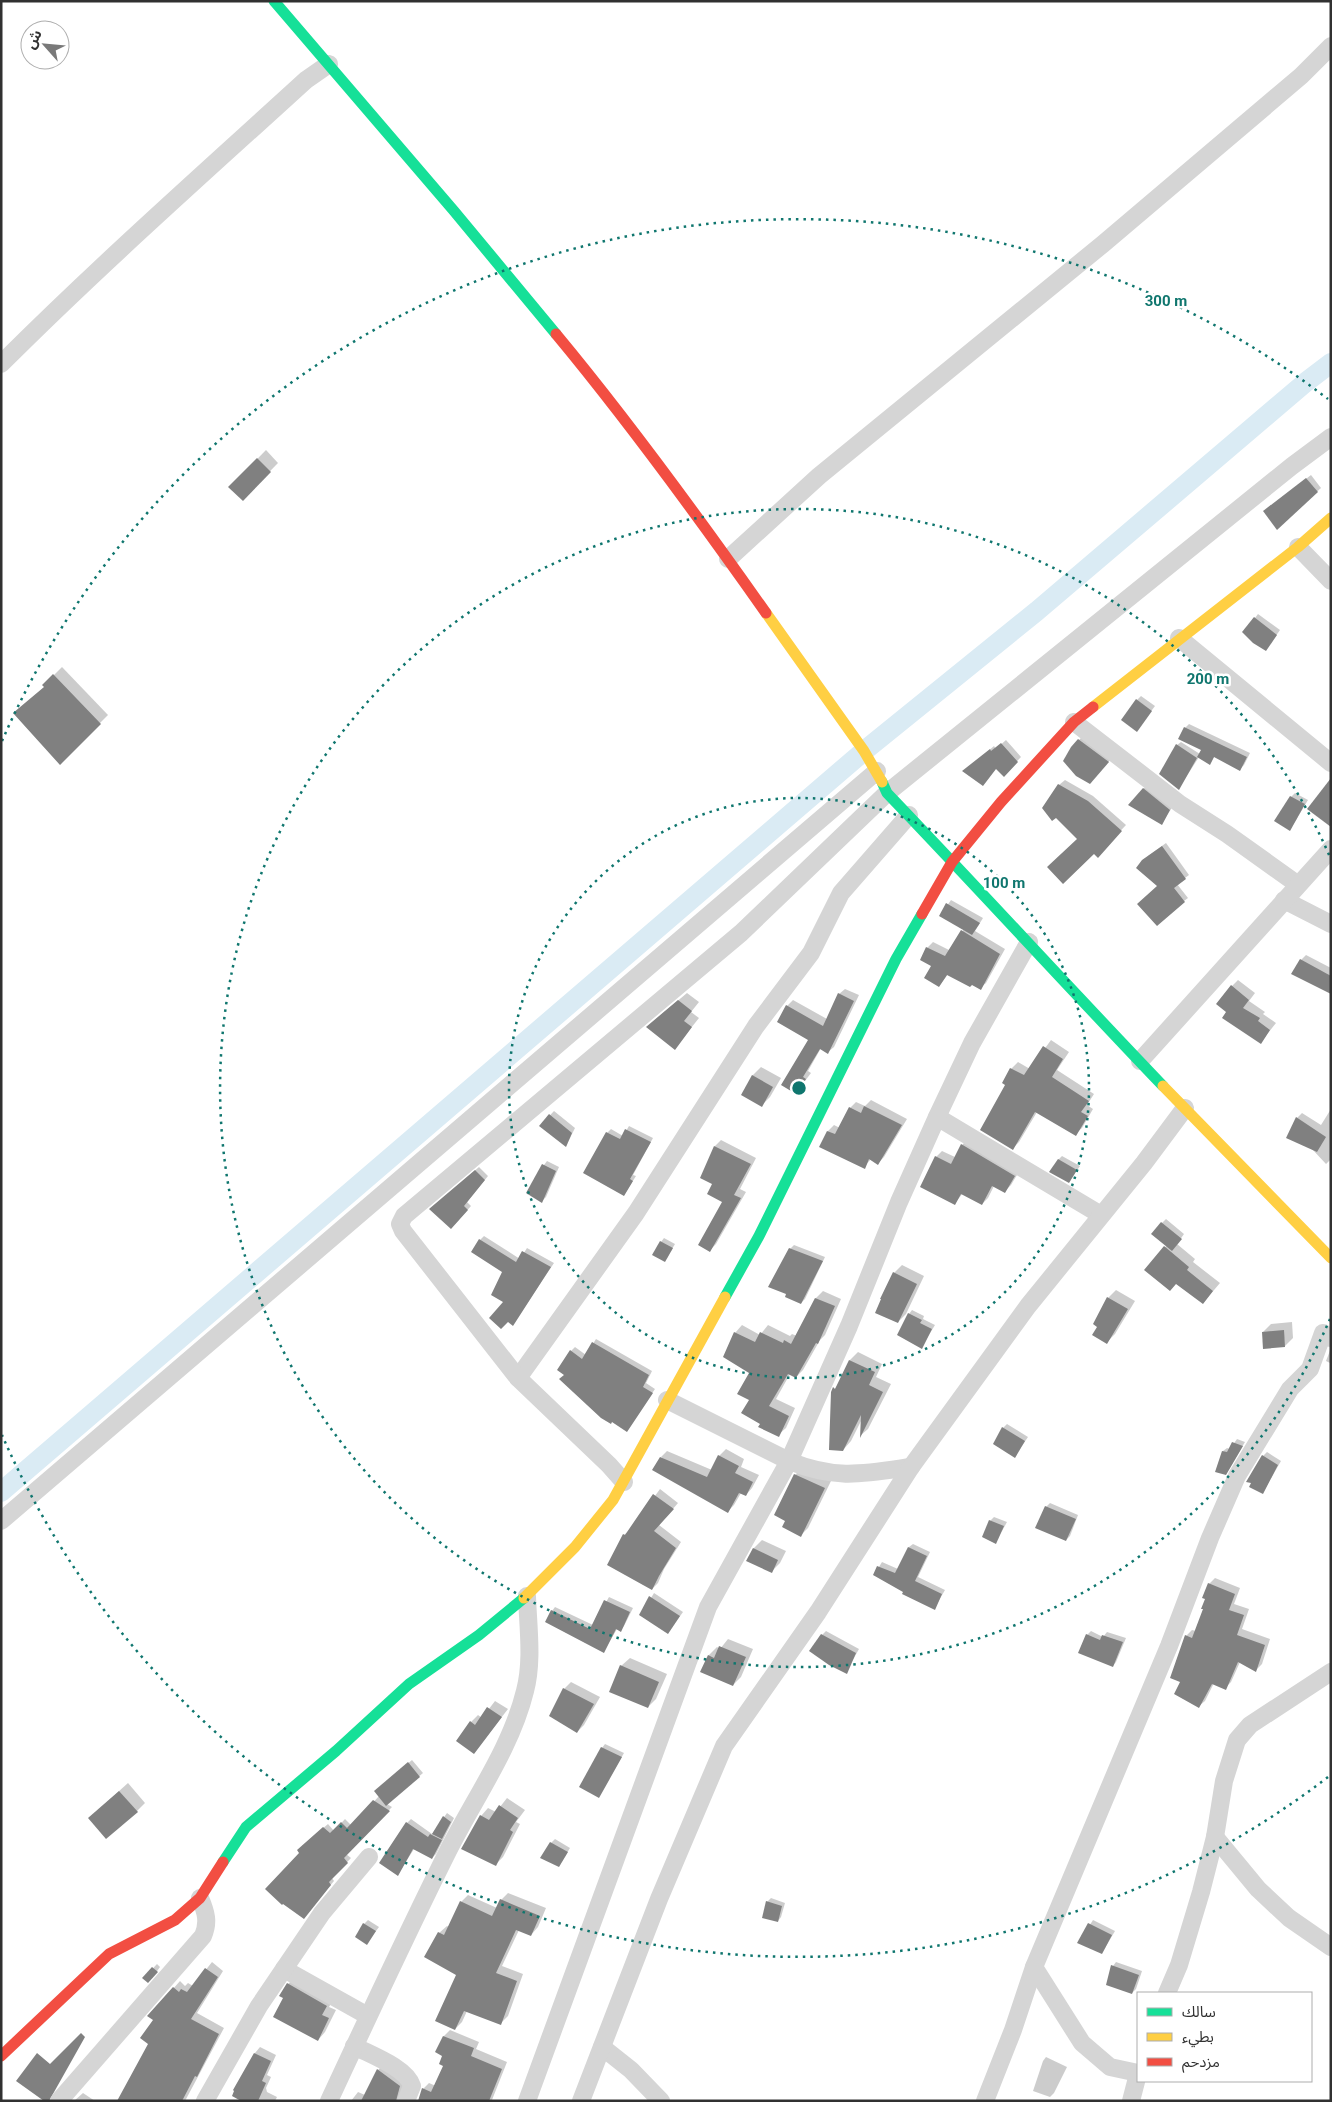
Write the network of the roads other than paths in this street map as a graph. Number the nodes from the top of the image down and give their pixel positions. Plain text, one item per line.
1 (274, 1) edge
2 (1331, 46) edge
3 (328, 64) junction
4 (1, 364) edge
5 (1331, 437) edge
6 (1331, 518) edge
7 (1298, 547) junction
8 (728, 559) junction
9 (1331, 581) edge
10 (1179, 638) junction
11 (1074, 722) junction
12 (1331, 763) edge
13 (877, 771) junction
14 (887, 793) junction
15 (909, 815) junction
16 (1331, 849) edge
17 (952, 862) junction
18 (1298, 884) junction
19 (1284, 900) junction
20 (1331, 924) edge
21 (1029, 942) junction
22 (1140, 1061) junction
23 (1185, 1108) junction
24 (937, 1116) junction
25 (1101, 1215) junction
26 (1331, 1258) edge
27 (1331, 1338) edge
28 (518, 1378) junction
29 (667, 1400) junction
30 (789, 1461) junction
31 (911, 1467) junction
32 (624, 1482) junction
33 (1, 1521) edge
34 (527, 1596) junction
35 (1331, 1672) edge
36 (1215, 1837) junction
37 (369, 1858) dead end
38 (200, 1898) junction
39 (1331, 1947) edge
40 (1034, 1967) junction
41 (284, 1969) junction
42 (1168, 1992) edge
43 (368, 2016) junction
44 (354, 2046) junction
45 (602, 2047) junction
46 (1, 2056) edge
47 (1137, 2074) edge
48 (1137, 2078) edge
49 (59, 2101) edge
50 (205, 2101) edge
51 (330, 2101) edge
52 (406, 2101) edge
53 (527, 2101) edge
54 (581, 2101) edge
55 (662, 2101) edge
56 (985, 2101) edge
57 (1131, 2101) edge

1 - 3 street
2 - 8 street
3 - 4 street
3 - 8 street
5 - 14 street
6 - 7 street
7 - 9 street
7 - 10 street
8 - 13 street
10 - 11 street
10 - 12 street
11 - 17 street
11 - 18 street
13 - 14 street
13 - 33 street
14 - 15 street
14 - 28 street
15 - 17 street
15 - 28 street
16 - 18 street
17 - 21 street
17 - 29 street
18 - 19 street
19 - 20 street
19 - 22 street
21 - 22 street
21 - 24 street
22 - 23 street
23 - 25 street
23 - 26 street
24 - 25 street
24 - 30 street
25 - 31 street
27 - 40 street
28 - 32 street
29 - 30 street
29 - 32 street
30 - 31 street
30 - 53 street
31 - 45 street
32 - 34 street
34 - 38 street
34 - 43 street
35 - 36 street
36 - 39 street
36 - 42 street
37 - 41 street
38 - 46 street
38 - 49 street
40 - 47 street
40 - 56 street
41 - 43 street
41 - 50 street
43 - 44 street
44 - 51 street
44 - 52 street
45 - 54 street
45 - 55 street
48 - 57 street

